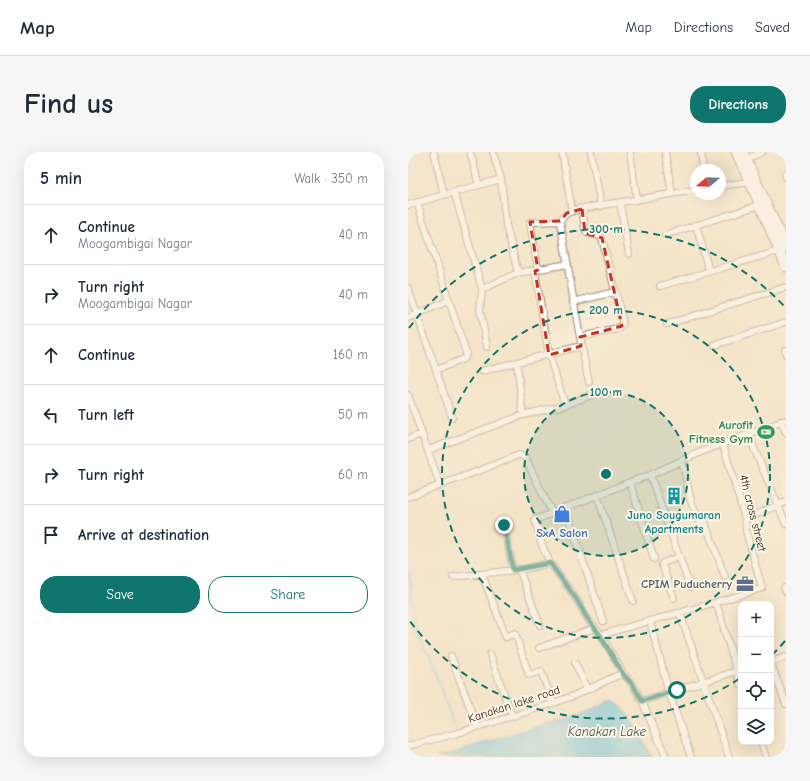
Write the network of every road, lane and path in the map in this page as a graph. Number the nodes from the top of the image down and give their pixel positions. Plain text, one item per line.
1 (434, 152) edge
2 (470, 152) edge
3 (493, 152) edge
4 (562, 152) edge
5 (591, 152) edge
6 (630, 152) edge
7 (665, 152) edge
8 (701, 152) edge
9 (736, 152) edge
10 (762, 152) edge
11 (745, 156) edge
12 (703, 164) edge
13 (501, 179) junction
14 (750, 182) junction
15 (479, 185) junction
16 (726, 185) edge
17 (690, 191) edge
18 (454, 192) junction
19 (672, 194) junction
20 (444, 195) junction
21 (637, 200) junction
22 (417, 202) junction
23 (620, 203) junction
24 (408, 205) edge
25 (760, 205) junction
26 (601, 206) junction
27 (582, 209) junction
28 (572, 212) junction
29 (560, 221) junction
30 (696, 225) junction
31 (665, 235) dead end
32 (783, 249) edge
33 (629, 254) dead end
34 (568, 264) junction
35 (786, 266) edge
36 (537, 270) junction
37 (709, 271) junction
38 (518, 273) junction
39 (660, 286) dead end
40 (786, 287) edge
41 (408, 288) edge
42 (482, 289) junction
43 (615, 292) junction
44 (448, 301) junction
45 (573, 302) junction
46 (417, 315) junction
47 (408, 318) edge
48 (786, 322) edge
49 (667, 324) dead end
50 (580, 337) junction
51 (715, 345) dead end
52 (581, 346) junction
53 (487, 347) dead end
54 (549, 355) junction
55 (517, 363) junction
56 (436, 370) junction
57 (482, 371) dead end
58 (589, 382) dead end
59 (596, 393) dead end
60 (408, 395) edge
61 (565, 405) junction
62 (523, 415) junction
63 (452, 417) dead end
64 (784, 420) edge
65 (786, 432) edge
66 (422, 434) junction
67 (748, 434) junction
68 (408, 439) edge
69 (723, 444) junction
70 (428, 450) junction
71 (682, 460) junction
72 (650, 475) junction
73 (630, 482) junction
74 (440, 485) junction
75 (597, 495) junction
76 (408, 497) edge
77 (786, 502) edge
78 (778, 506) junction
79 (566, 507) junction
80 (552, 513) junction
81 (745, 519) junction
82 (786, 524) edge
83 (504, 525) dead end
84 (678, 557) junction
85 (654, 559) dead end
86 (550, 563) junction
87 (516, 570) junction
88 (482, 574) junction
89 (454, 577) dead end
90 (725, 577) dead end
91 (690, 587) dead end
92 (674, 598) dead end
93 (633, 601) dead end
94 (716, 602) junction
95 (680, 613) junction
96 (603, 620) dead end
97 (650, 621) junction
98 (540, 625) dead end
99 (595, 628) junction
100 (600, 635) junction
101 (539, 648) dead end
102 (490, 654) dead end
103 (451, 656) dead end
104 (786, 657) edge
105 (774, 662) edge
106 (575, 663) dead end
107 (738, 669) edge
108 (774, 671) edge
109 (738, 672) edge
110 (623, 674) junction
111 (704, 681) junction
112 (587, 689) junction
113 (669, 692) junction
114 (642, 701) junction
115 (553, 703) junction
116 (786, 704) edge
117 (512, 716) junction
118 (477, 727) junction
119 (762, 745) edge
120 (408, 746) edge
121 (666, 757) edge
122 (691, 757) edge
123 (729, 757) edge
124 (766, 757) edge

1 - 20 street
2 - 15 street
3 - 13 street
4 - 28 street
5 - 26 street
6 - 21 street
7 - 19 street
8 - 12 street
9 - 14 highway
10 - 11 street
11 - 32 highway
13 - 15 street
13 - 38 street
14 - 16 street
14 - 25 highway
15 - 18 street
17 - 19 street
18 - 20 street
18 - 42 street
19 - 21 street
20 - 22 street
21 - 23 street
22 - 24 street
22 - 44 street
23 - 26 street
23 - 33 street
25 - 30 street
25 - 32 highway
26 - 27 street
27 - 28 street
27 - 43 street
28 - 29 street
29 - 34 street
29 - 36 street
30 - 31 street
30 - 37 street
32 - 35 highway
32 - 37 street
34 - 36 street
34 - 45 street
36 - 38 street
36 - 54 street
37 - 39 street
38 - 42 street
40 - 49 street
41 - 46 street
42 - 53 street
43 - 45 street
43 - 50 street
44 - 46 street
44 - 56 street
45 - 50 street
46 - 47 street
46 - 56 street
48 - 51 street
50 - 52 street
52 - 54 street
52 - 58 street
54 - 55 street
54 - 61 street
55 - 57 street
55 - 62 street
56 - 63 street
59 - 61 street
60 - 66 street
61 - 62 street
62 - 70 street
64 - 65 street
64 - 67 street
66 - 68 street
66 - 70 street
67 - 69 street
67 - 78 street
69 - 71 street
69 - 81 street, 4th cross street
70 - 74 street
71 - 72 street
71 - 90 street
72 - 73 street
72 - 84 street
73 - 75 street
73 - 85 street
74 - 76 street
74 - 80 street
75 - 79 street
75 - 93 street
77 - 78 street
78 - 81 street
78 - 82 street
79 - 80 street
79 - 96 street
80 - 86 street
81 - 94 street, 4th cross street
83 - 87 street
84 - 91 street
84 - 92 street
86 - 87 street
86 - 99 street
87 - 88 street
87 - 98 street
88 - 89 street
88 - 115 street
94 - 95 street
94 - 107 street
95 - 97 street
95 - 111 street
97 - 100 street
97 - 113 street
99 - 100 street
99 - 101 street
100 - 110 street
102 - 117 street
103 - 118 street
104 - 105 street
106 - 112 street
108 - 116 street
109 - 111 street
110 - 112 street, Kanakan lake road
110 - 114 street
111 - 113 street
111 - 123 street
112 - 115 street, Kanakan lake road
113 - 114 street
113 - 122 street
114 - 121 street
115 - 117 street, Kanakan lake road
117 - 118 street, Kanakan lake road
118 - 120 street, Kanakan lake road
119 - 124 street

